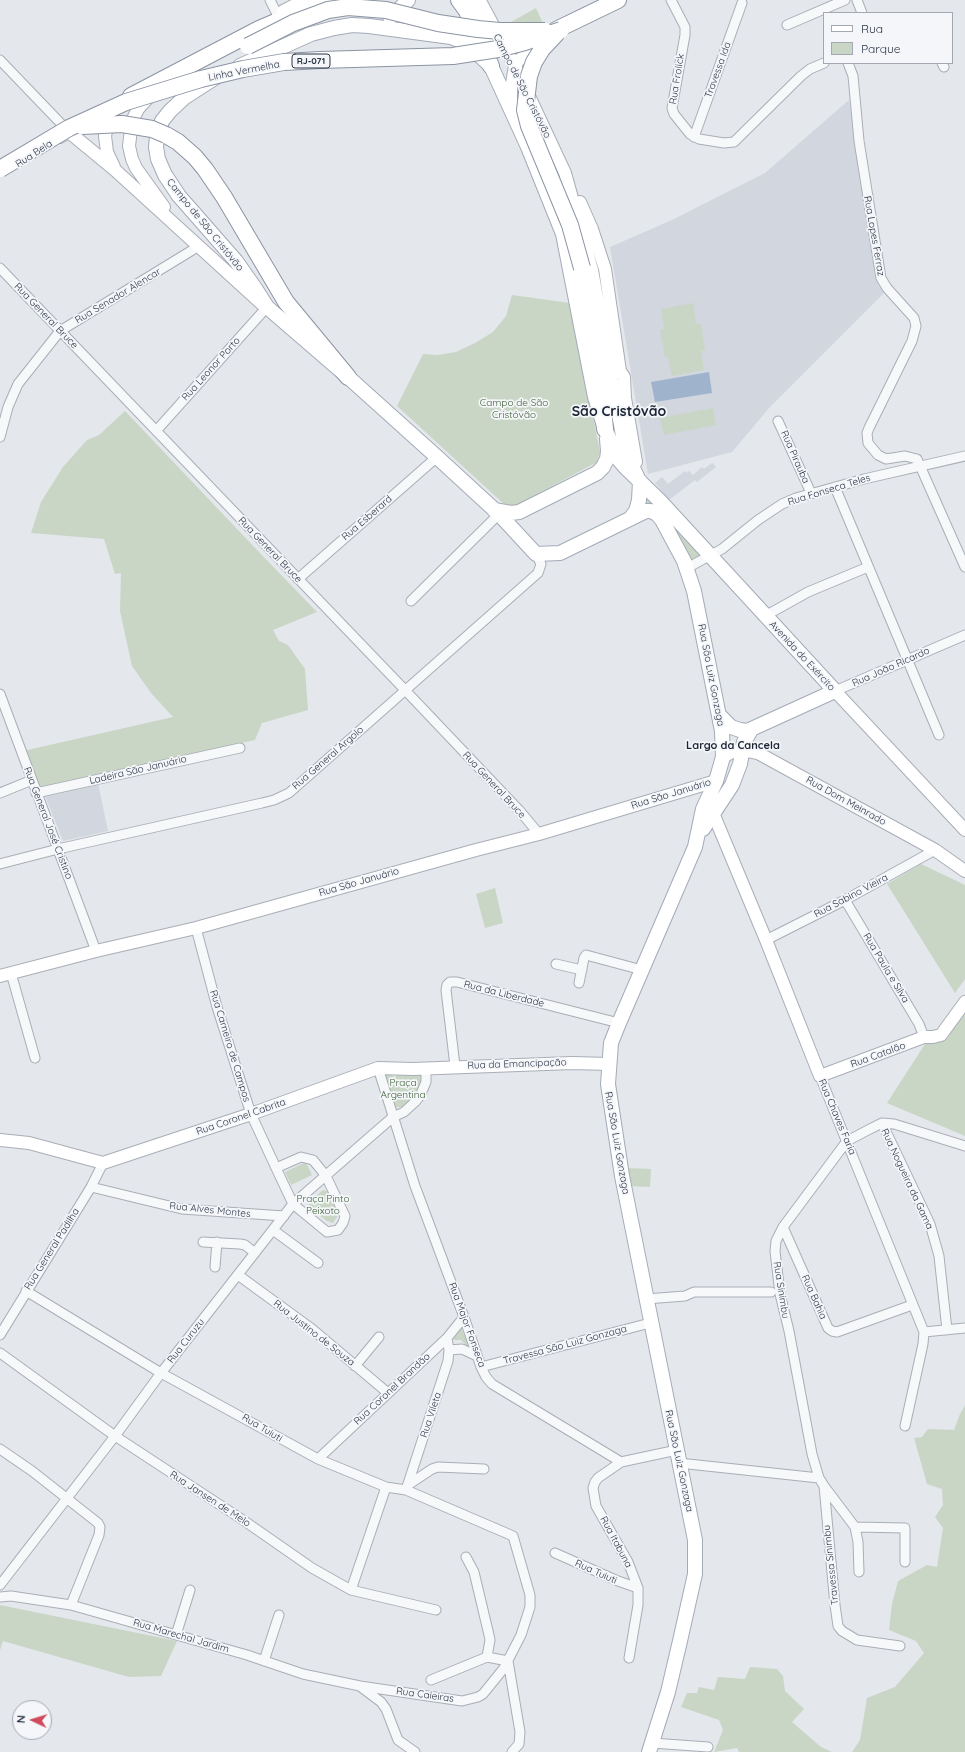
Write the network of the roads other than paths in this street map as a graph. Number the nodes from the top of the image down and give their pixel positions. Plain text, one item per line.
1 (270, 0) edge
2 (305, 0) edge
3 (327, 0) edge
4 (408, 0) edge
5 (460, 0) edge
6 (476, 0) edge
7 (480, 0) edge
8 (618, 0) edge
9 (628, 0) edge
10 (670, 0) edge
11 (845, 0) edge
12 (857, 0) edge
13 (742, 2) dead end
14 (862, 12) edge
15 (277, 14) junction
16 (787, 25) dead end
17 (369, 26) junction
18 (559, 30) junction
19 (0, 60) edge
20 (823, 63) edge
21 (848, 64) edge
22 (491, 66) junction
23 (515, 66) junction
24 (148, 98) joint
25 (126, 99) junction
26 (511, 111) junction
27 (69, 130) junction
28 (694, 137) junction
29 (0, 166) edge
30 (0, 170) edge
31 (116, 170) junction
32 (0, 176) edge
33 (176, 225) junction
34 (199, 246) junction
35 (0, 268) edge
36 (267, 307) junction
37 (60, 331) junction
38 (348, 376) junction
39 (778, 421) dead end
40 (605, 429) junction
41 (156, 430) junction
42 (0, 436) edge
43 (965, 456) edge
44 (437, 457) junction
45 (921, 466) junction
46 (640, 481) junction
47 (835, 487) junction
48 (811, 493) junction
49 (496, 512) junction
50 (630, 519) junction
51 (536, 554) junction
52 (709, 556) junction
53 (868, 567) junction
54 (687, 568) junction
55 (965, 568) edge
56 (298, 579) junction
57 (411, 601) dead end
58 (765, 616) junction
59 (965, 635) edge
60 (907, 660) junction
61 (405, 690) junction
62 (835, 691) junction
63 (0, 694) edge
64 (719, 715) junction
65 (751, 730) junction
66 (939, 735) dead end
67 (240, 748) dead end
68 (742, 750) junction
69 (723, 757) junction
70 (32, 780) junction
71 (716, 781) junction
72 (0, 793) edge
73 (36, 793) junction
74 (713, 813) junction
75 (965, 830) edge
76 (539, 834) junction
77 (698, 837) junction
78 (58, 849) junction
79 (935, 850) junction
80 (0, 864) edge
81 (965, 871) edge
82 (845, 900) junction
83 (196, 928) junction
84 (766, 940) junction
85 (96, 951) junction
86 (556, 964) dead end
87 (582, 970) junction
88 (642, 970) junction
89 (6, 975) edge
90 (579, 983) dead end
91 (965, 1002) edge
92 (619, 1023) junction
93 (930, 1037) junction
94 (35, 1058) dead end
95 (609, 1064) junction
96 (456, 1066) junction
97 (378, 1068) junction
98 (426, 1069) junction
99 (820, 1076) junction
100 (251, 1114) junction
101 (393, 1117) junction
102 (882, 1123) junction
103 (0, 1140) edge
104 (847, 1141) junction
105 (965, 1146) edge
106 (103, 1163) junction
107 (276, 1168) junction
108 (326, 1176) junction
109 (91, 1187) junction
110 (294, 1204) junction
111 (284, 1216) junction
112 (783, 1227) junction
113 (273, 1230) junction
114 (203, 1242) dead end
115 (217, 1242) junction
116 (255, 1253) junction
117 (318, 1263) dead end
118 (214, 1267) dead end
119 (238, 1275) junction
120 (26, 1291) junction
121 (771, 1292) dead end
122 (646, 1299) junction
123 (912, 1305) junction
124 (464, 1317) junction
125 (650, 1323) junction
126 (965, 1328) edge
127 (947, 1330) junction
128 (924, 1332) junction
129 (0, 1335) edge
130 (379, 1337) dead end
131 (447, 1338) junction
132 (449, 1350) junction
133 (0, 1353) edge
134 (477, 1356) junction
135 (355, 1366) junction
136 (481, 1367) junction
137 (161, 1373) junction
138 (388, 1393) junction
139 (905, 1426) dead end
140 (115, 1436) junction
141 (0, 1449) edge
142 (678, 1457) junction
143 (318, 1459) junction
144 (621, 1462) junction
145 (484, 1469) dead end
146 (821, 1482) junction
147 (386, 1486) junction
148 (407, 1488) junction
149 (67, 1499) junction
150 (855, 1527) junction
151 (512, 1536) joint
152 (556, 1554) dead end
153 (466, 1557) dead end
154 (905, 1562) dead end
155 (859, 1572) dead end
156 (0, 1585) edge
157 (638, 1588) junction
158 (190, 1590) dead end
159 (351, 1590) junction
160 (0, 1597) edge
161 (71, 1605) junction
162 (436, 1610) dead end
163 (279, 1615) dead end
164 (176, 1635) junction
165 (900, 1646) dead end
166 (487, 1657) junction
167 (629, 1658) dead end
168 (264, 1661) junction
169 (508, 1661) junction
170 (430, 1680) dead end
171 (360, 1686) junction
172 (650, 1747) edge
173 (708, 1747) dead end
174 (415, 1752) edge
175 (512, 1752) edge

1 - 15 street
2 - 15 street, Campo de São Cristóvão
3 - 25 highway
4 - 17 main road
5 - 22 highway
6 - 22 main road
7 - 23 street, Campo de São Cristóvão
8 - 18 highway, Linha Vermelha / RJ-071
9 - 23 street
10 - 28 street, Rua Frolick
11 - 16 street
12 - 14 street
13 - 28 street, Travessa Ida
15 - 31 street, Campo de São Cristóvão
17 - 22 main road, Campo de São Cristóvão
17 - 36 main road, Campo de São Cristóvão
18 - 24 highway, bridge
18 - 25 highway, Linha Vermelha / RJ-071, bridge
18 - 27 highway, Linha Vermelha / RJ-071, bridge
18 - 40 highway, bridge
19 - 27 street
20 - 28 street
21 - 45 street, Rua Lopes Ferraz
22 - 26 main road, Campo de São Cristóvão
23 - 26 street
23 - 46 street, Campo de São Cristóvão
24 - 33 street, Campo de São Cristóvão
25 - 29 highway, Linha Vermelha / RJ-071, bridge
26 - 40 main road, Campo de São Cristóvão
27 - 30 highway, Linha Vermelha / RJ-071, bridge
27 - 31 street
27 - 32 street, Rua Bela
27 - 38 highway, bridge
31 - 33 street, Campo de São Cristóvão
33 - 34 street, Campo de São Cristóvão
34 - 36 street, Campo de São Cristóvão
34 - 37 street, Rua Senador Alencar
35 - 37 street, Rua General Bruce
36 - 38 main road, Campo de São Cristóvão
36 - 41 street, Rua Leonor Porto
37 - 41 street, Rua General Bruce
37 - 42 street, Rua Senador Alencar
38 - 44 main road, Campo de São Cristóvão
39 - 48 street, Rua Pirauba
40 - 46 main road, Campo de São Cristóvão
40 - 49 main road, Campo de São Cristóvão
41 - 56 street, Rua General Bruce
43 - 45 street, Rua Fonseca Teles
44 - 49 main road, Campo de São Cristóvão
44 - 56 street, Rua Esberard
45 - 47 street, Rua Fonseca Teles
45 - 55 street
46 - 50 main road
46 - 52 main road, Avenida do Exército
47 - 48 street, Rua Fonseca Teles
47 - 53 street
48 - 52 street, Rua Fonseca Teles
49 - 51 main road, Campo de São Cristóvão
49 - 57 street
50 - 51 main road
50 - 54 main road, Rua São Luiz Gonzaga
51 - 61 street, Rua General Argolo
52 - 54 street, Rua Fonseca Teles
52 - 58 main road, Avenida do Exército
53 - 58 street
53 - 60 street
54 - 64 main road, Rua São Luiz Gonzaga
56 - 61 street, Rua General Bruce
58 - 62 main road, Avenida do Exército
59 - 60 street, Rua João Ricardo
60 - 62 street, Rua João Ricardo
60 - 66 street
61 - 76 street, Rua General Bruce
61 - 78 street, Rua General Argolo
62 - 65 main road, Rua João Ricardo
62 - 75 street, Avenida do Exército
63 - 70 street, Rua General José Cristino
64 - 65 main road
64 - 69 main road, Rua São Luiz Gonzaga
65 - 68 main road
67 - 73 street, Ladeira São Januário
68 - 69 street
68 - 74 main road
68 - 79 street, Rua Dom Meinrado
69 - 71 main road, Rua São Luiz Gonzaga
70 - 72 street
70 - 73 street, Rua General José Cristino
71 - 74 main road
71 - 76 street, Rua São Januário
71 - 77 main road, Rua São Luiz Gonzaga
73 - 78 street, Rua General José Cristino
74 - 77 main road
74 - 84 street, Rua Chaves Faria
76 - 83 street, Rua São Januário
77 - 88 main road, Rua São Luiz Gonzaga
78 - 80 street, Rua General Argolo
78 - 85 street, Rua General José Cristino
79 - 81 street, Rua Dom Meinrado
79 - 82 street, Rua Sabino Vieira
82 - 84 street, Rua Sabino Vieira
82 - 93 street, Rua Paula e Silva
83 - 85 street, Rua São Januário
83 - 100 street, Rua Carneiro de Campos
84 - 99 street, Rua Chaves Faria
85 - 89 street, Rua São Januário
86 - 87 street
87 - 88 street
87 - 90 street
88 - 92 main road, Rua São Luiz Gonzaga
89 - 94 street
91 - 93 street
92 - 95 main road, Rua São Luiz Gonzaga
92 - 96 street, Rua da Liberdade
93 - 99 street, Rua Catalão
95 - 96 street, Rua da Emancipação
95 - 122 main road, Rua São Luiz Gonzaga
96 - 98 street, Rua da Emancipação
97 - 98 street
97 - 100 street, Rua Coronel Cabrita
97 - 101 street, Rua Major Fonseca
98 - 101 street
99 - 104 street, Rua Chaves Faria
100 - 106 street, Rua Coronel Cabrita
100 - 107 street, Rua Carneiro de Campos
101 - 108 street, Rua Curuzu
101 - 124 street, Rua Major Fonseca
102 - 104 street, Rua Sinimbu
102 - 105 street
102 - 127 street, Rua Nogueira da Gama
103 - 106 street
104 - 112 street, Rua Sinimbu
104 - 123 street, Rua Chaves Faria
106 - 109 street, Rua General Padilha
107 - 108 street
107 - 110 street, Rua Carneiro de Campos
108 - 110 street, Rua Curuzu
108 - 110 street
109 - 111 street, Rua Alves Montes
109 - 120 street, Rua General Padilha
110 - 111 street, Rua Curuzu
111 - 113 street, Rua Curuzu
112 - 123 street, Rua Bahia
112 - 146 street, Rua Sinimbu
113 - 116 street, Rua Curuzu
113 - 117 street
114 - 115 street
115 - 116 street
115 - 118 street
116 - 119 street, Rua Curuzu
119 - 135 street, Rua Justino de Souza
119 - 137 street, Rua Curuzu
120 - 129 street, Rua General Padilha
120 - 137 street, Rua Tuiuti
121 - 122 street
122 - 125 main road, Rua São Luiz Gonzaga
123 - 128 street, Rua Chaves Faria
124 - 131 street, Rua Coronel Brandão
124 - 134 street, Rua Major Fonseca
125 - 136 street, Travessa São Luiz Gonzaga
125 - 142 main road, Rua São Luiz Gonzaga
126 - 127 street
127 - 128 street
128 - 139 street
130 - 135 street
131 - 132 street, Rua Vileta
131 - 138 street, Rua Coronel Brandão
132 - 134 street
132 - 148 street, Rua Vileta
133 - 140 street, Rua Jansen de Melo
134 - 136 street, Rua Major Fonseca
135 - 138 street, Rua Justino de Souza
136 - 144 street, Rua Major Fonseca
137 - 140 street, Rua Curuzu
137 - 143 street, Rua Tuiuti
138 - 143 street, Rua Coronel Brandão
140 - 149 street, Rua Curuzu
140 - 159 street, Rua Jansen de Melo
141 - 149 street
142 - 144 street
142 - 146 street
142 - 172 main road, Rua São Luiz Gonzaga
143 - 147 street, Rua Tuiuti
144 - 157 street, Rua Itabuna
145 - 148 street
146 - 150 street, Rua Sinimbu
146 - 165 street, Travessa Sinimbu
147 - 148 street, Rua Tuiuti
147 - 159 street
148 - 151 street, Rua Tuiuti
149 - 156 street, Rua Curuzu
149 - 161 street
150 - 154 street
150 - 155 street, Rua Sinimbu
151 - 169 street, Rua Caieiras
152 - 157 street, Rua Tuiuti
153 - 166 street
157 - 167 street, Rua Itabuna
158 - 164 street
159 - 162 street, Rua Jansen de Melo
160 - 161 street, Rua Marechal Jardim
161 - 164 street, Rua Marechal Jardim
163 - 168 street
164 - 168 street, Rua Marechal Jardim
166 - 169 street
166 - 170 street
168 - 171 street, Rua Marechal Jardim
169 - 171 street, Rua Caieiras
169 - 175 street
171 - 174 street
172 - 173 street

